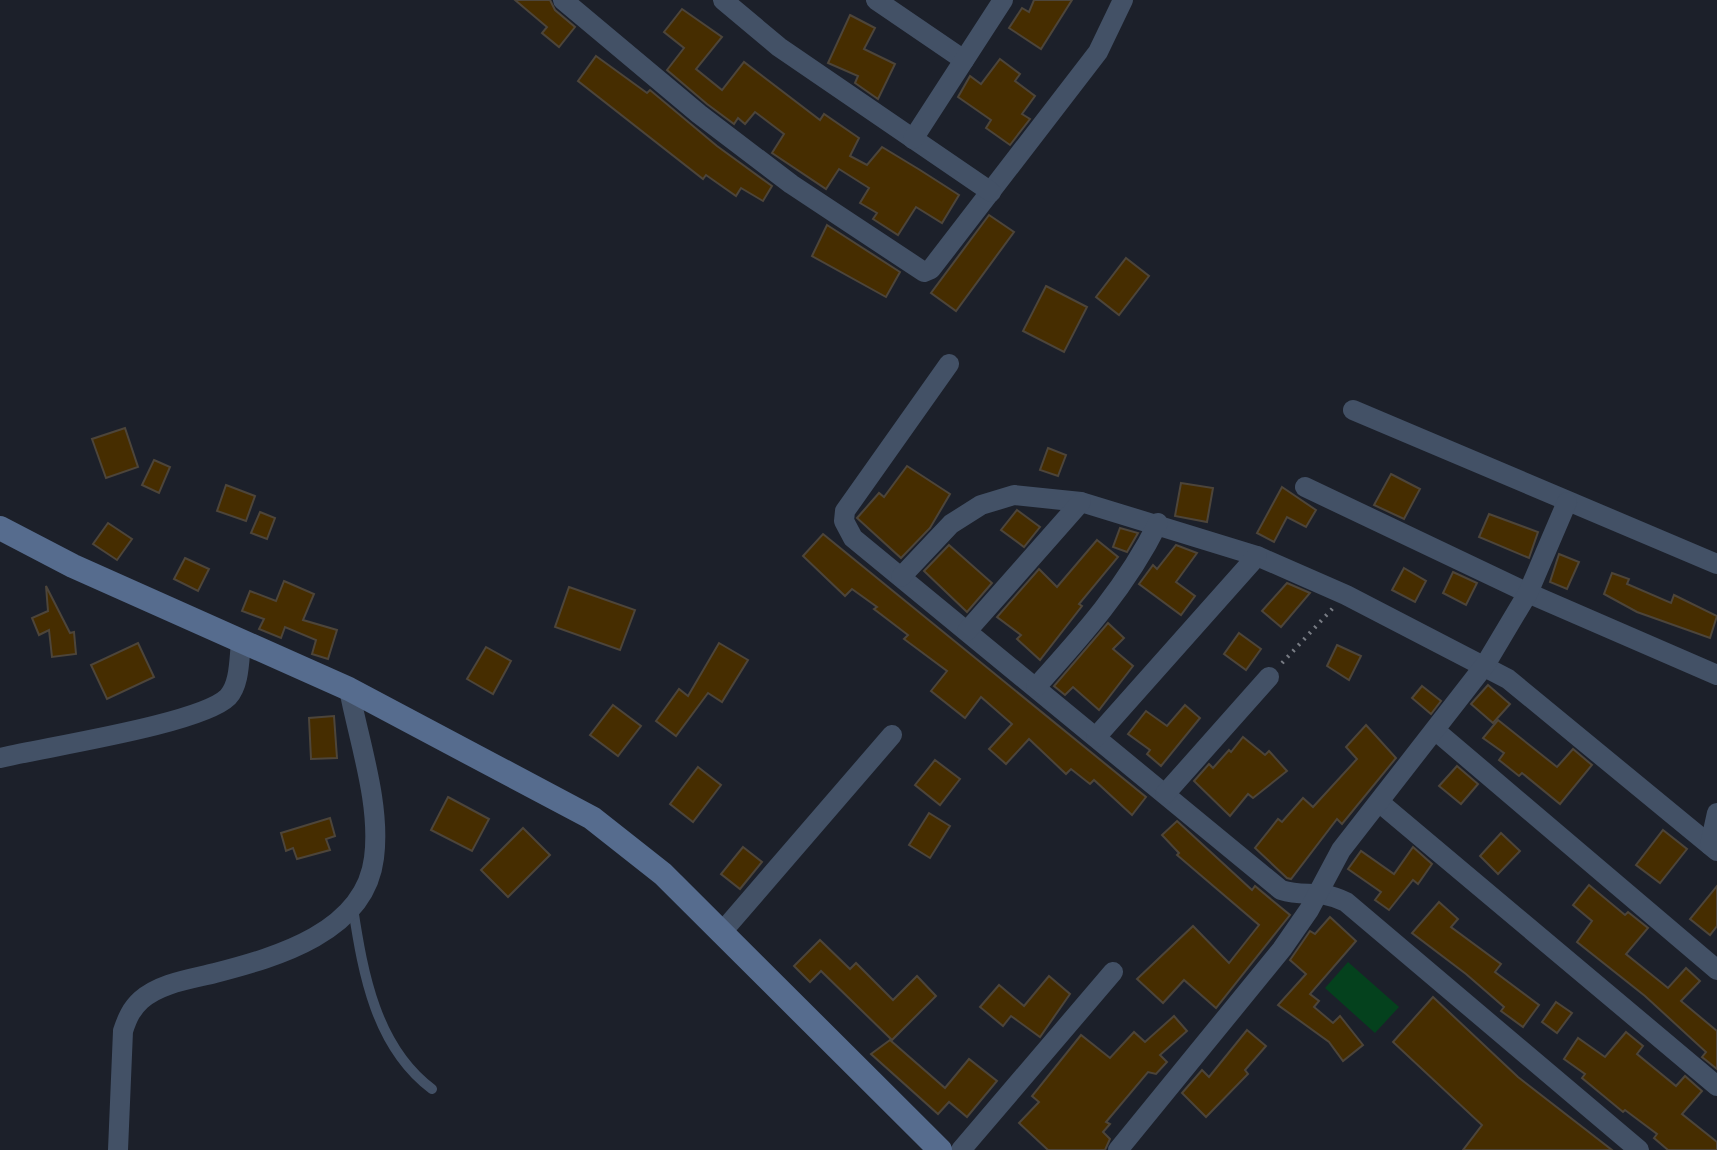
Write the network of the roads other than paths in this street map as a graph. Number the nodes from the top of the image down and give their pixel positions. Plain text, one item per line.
1 (563, 0) edge
2 (723, 0) edge
3 (876, 0) edge
4 (1003, 0) edge
5 (1123, 0) edge
6 (964, 60) junction
7 (913, 139) junction
8 (991, 192) junction
9 (949, 364) dead end
10 (1353, 410) dead end
11 (1305, 487) dead end
12 (1081, 502) junction
13 (1567, 502) junction
14 (1158, 523) junction
15 (0, 528) edge
16 (1257, 556) junction
17 (1717, 564) edge
18 (901, 577) junction
19 (1528, 593) junction
20 (967, 631) junction
21 (241, 643) junction
22 (1485, 665) junction
23 (1717, 675) edge
24 (1269, 677) road end
25 (1036, 687) junction
26 (349, 689) junction
27 (1436, 731) junction
28 (892, 735) dead end
29 (1096, 737) junction
30 (0, 758) edge
31 (1165, 794) junction
32 (1379, 802) junction
33 (1717, 813) edge
34 (1714, 848) edge
35 (1319, 891) junction
36 (353, 908) junction
37 (722, 932) junction
38 (1717, 970) edge
39 (1113, 972) dead end
40 (1717, 1086) edge
41 (432, 1089) dead end
42 (118, 1150) edge
43 (940, 1150) edge
44 (961, 1150) edge
45 (1118, 1150) edge
46 (1639, 1150) edge

1 - 8 street
2 - 7 street
3 - 6 street
4 - 6 street
5 - 8 street
6 - 7 street
7 - 8 street
9 - 18 street
10 - 13 street
11 - 19 street
12 - 14 street
12 - 18 street
12 - 20 street
13 - 17 street
13 - 19 street
14 - 16 street
14 - 25 street
15 - 21 street
16 - 22 street
16 - 29 street
18 - 20 street
19 - 22 street
19 - 23 street
20 - 25 street
21 - 26 street
21 - 30 street
22 - 27 street
22 - 34 street
24 - 31 street
25 - 29 street
26 - 36 street
26 - 37 street
27 - 32 street
27 - 38 street
28 - 37 street
29 - 31 street
31 - 35 street
32 - 35 street
32 - 40 street
33 - 34 street
35 - 45 street
35 - 46 street
36 - 41 lane
36 - 42 street
37 - 43 street
39 - 44 street

